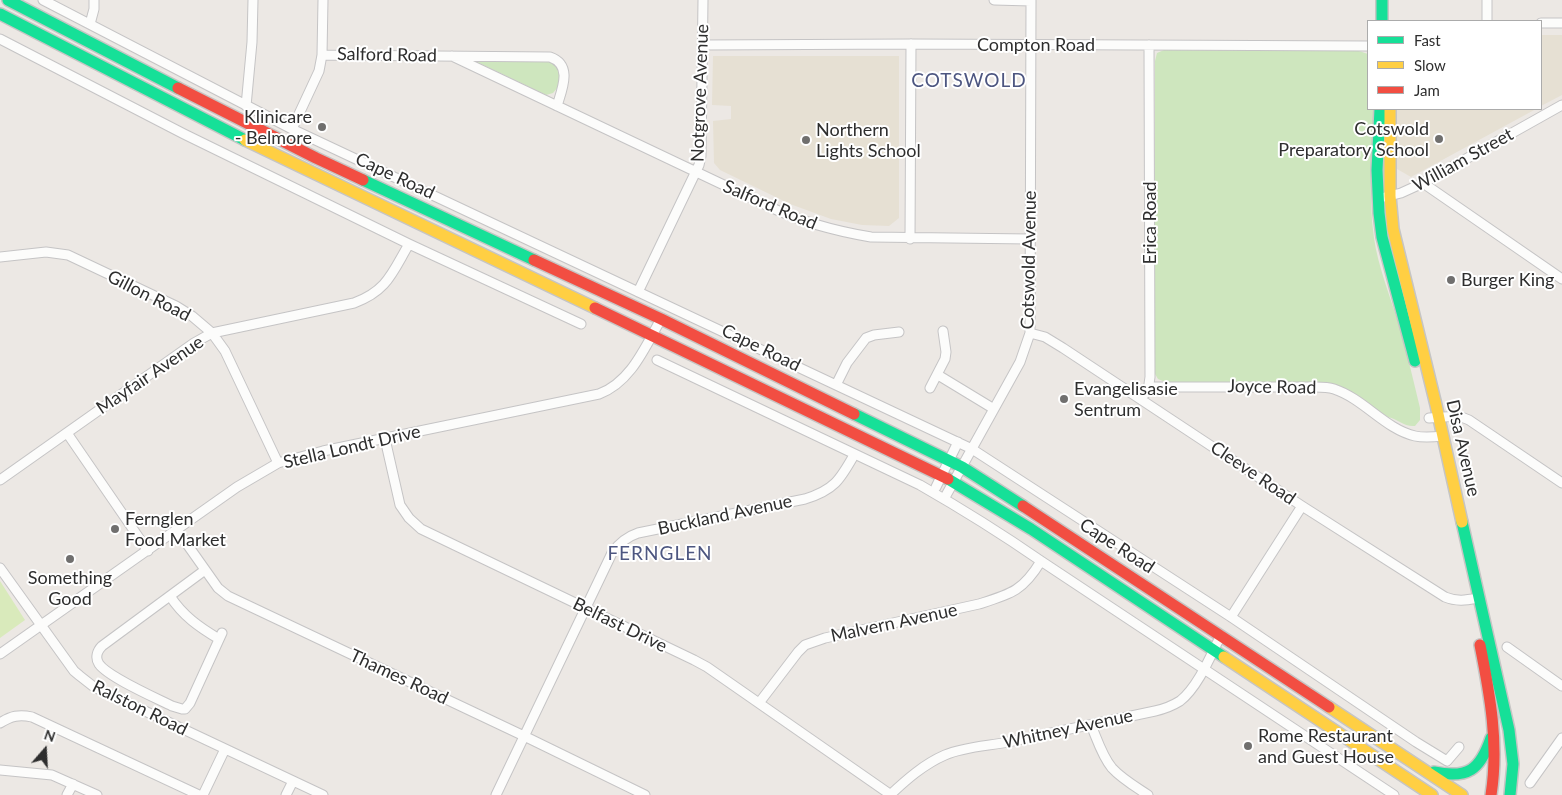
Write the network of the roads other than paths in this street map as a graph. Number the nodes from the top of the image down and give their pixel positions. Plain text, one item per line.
1 (8, 0) edge
2 (43, 0) edge
3 (94, 0) edge
4 (253, 0) edge
5 (323, 0) edge
6 (703, 0) edge
7 (994, 0) edge
8 (1382, 0) edge
9 (1390, 0) edge
10 (1487, 0) edge
11 (1031, 1) edge
12 (0, 14) edge
13 (1382, 20) edge
14 (1390, 20) edge
15 (1487, 20) edge
16 (1562, 23) edge
17 (90, 24) junction
18 (1542, 24) edge
19 (0, 39) edge
20 (911, 44) junction
21 (703, 45) junction
22 (1030, 45) junction
23 (1149, 45) junction
24 (1367, 46) edge
25 (322, 55) junction
26 (452, 56) junction
27 (1562, 105) edge
28 (246, 106) junction
29 (557, 106) junction
30 (1380, 110) edge
31 (1390, 110) edge
32 (292, 129) junction
33 (285, 143) junction
34 (278, 157) junction
35 (696, 172) junction
36 (1423, 183) junction
37 (1384, 197) junction
38 (910, 238) junction
39 (1030, 240) junction
40 (409, 244) junction
41 (0, 257) edge
42 (1562, 278) edge
43 (638, 292) junction
44 (661, 319) junction
45 (581, 324) dead end
46 (943, 331) dead end
47 (899, 332) dead end
48 (212, 333) junction
49 (1030, 333) junction
50 (651, 335) junction
51 (657, 360) dead end
52 (938, 375) junction
53 (836, 385) junction
54 (1149, 386) junction
55 (930, 388) dead end
56 (1140, 398) junction
57 (994, 409) junction
58 (1434, 417) junction
59 (67, 433) junction
60 (1438, 436) junction
61 (385, 439) junction
62 (958, 442) junction
63 (972, 449) junction
64 (854, 455) junction
65 (949, 461) junction
66 (278, 463) junction
67 (962, 466) junction
68 (942, 475) junction
69 (0, 480) edge
70 (953, 481) junction
71 (1562, 483) edge
72 (936, 487) dead end
73 (944, 499) junction
74 (1302, 506) junction
75 (177, 530) junction
76 (148, 551) junction
77 (1041, 561) junction
78 (0, 568) edge
79 (206, 570) junction
80 (170, 596) junction
81 (1475, 599) junction
82 (585, 608) junction
83 (1231, 617) junction
84 (41, 626) junction
85 (1221, 635) junction
86 (1507, 647) dead end
87 (1213, 651) junction
88 (0, 654) edge
89 (1203, 669) junction
90 (1562, 686) edge
91 (759, 703) junction
92 (0, 723) edge
93 (1091, 725) junction
94 (1494, 729) junction
95 (524, 736) junction
96 (1562, 738) edge
97 (1459, 747) dead end
98 (225, 749) junction
99 (0, 770) edge
100 (1426, 770) junction
101 (293, 781) junction
102 (1530, 783) dead end
103 (73, 784) junction
104 (67, 795) edge
105 (97, 795) edge
106 (199, 795) edge
107 (203, 795) edge
108 (286, 795) edge
109 (323, 795) edge
110 (496, 795) edge
111 (645, 795) edge
112 (890, 795) edge
113 (1148, 795) edge
114 (1394, 795) edge
115 (1432, 795) edge
116 (1462, 795) edge
117 (1490, 795) edge
118 (1510, 795) edge

1 - 33 main road, Cape Road
2 - 17 street, Cape Road
3 - 17 street
4 - 28 street
5 - 25 street
6 - 21 street, Notgrove Avenue
7 - 11 street
8 - 13 main road
9 - 14 main road
10 - 15 street
11 - 22 street, Cotswold Avenue
12 - 34 main road, Cape Road
16 - 18 street
17 - 28 street, Cape Road
19 - 40 street
20 - 21 street, Compton Road
20 - 22 street, Compton Road
20 - 38 street
21 - 35 street, Notgrove Avenue
22 - 23 street, Compton Road
22 - 39 street, Cotswold Avenue
23 - 24 street, Compton Road
23 - 54 street, Erica Road
25 - 26 street, Salford Road
25 - 32 street
26 - 29 street, Salford Road
26 - 29 street, Salford Road
27 - 36 street, William Street
28 - 32 street, Cape Road
29 - 35 street, Salford Road
30 - 37 main road, Disa Avenue
31 - 37 main road, Disa Avenue
32 - 43 street, Cape Road
33 - 34 main road
33 - 44 main road, Cape Road
34 - 50 main road, Cape Road
35 - 38 street, Salford Road
35 - 43 street, Notgrove Avenue
36 - 37 street, William Street
36 - 42 street
37 - 58 main road, Disa Avenue
38 - 39 street, Salford Road
39 - 49 street, Cotswold Avenue
40 - 45 street
40 - 48 street, Mayfair Avenue
41 - 48 street, Gillon Road
43 - 53 street, Cape Road
44 - 50 street, Stella Londt Drive
44 - 65 main road, Cape Road
46 - 52 street
47 - 53 street
48 - 59 street, Mayfair Avenue
48 - 66 street, Gillon Road
49 - 56 street, Cleeve Road
49 - 57 street, Cotswold Avenue
50 - 61 street, Stella Londt Drive
50 - 68 main road, Cape Road
51 - 64 street
52 - 55 street
52 - 57 street
53 - 62 street, Cape Road
54 - 56 street
54 - 60 street, Joyce Road
56 - 74 street, Cleeve Road
57 - 63 street, Cotswold Avenue
58 - 60 main road, Disa Avenue
58 - 71 street
59 - 69 street, Mayfair Avenue
59 - 76 street
60 - 81 main road, Disa Avenue
61 - 66 street, Stella Londt Drive
61 - 82 street, Belfast Drive
62 - 63 street, Cape Road
62 - 65 street
63 - 67 street, Cotswold Avenue
63 - 83 street, Cape Road
64 - 73 street
64 - 82 street, Buckland Avenue
65 - 67 main road, Cape Road
65 - 68 street
66 - 75 street, Stella Londt Drive
67 - 70 street, Cotswold Avenue
67 - 85 main road, Cape Road
68 - 70 main road, Cape Road
68 - 72 street
70 - 73 street, Cotswold Avenue
70 - 87 main road, Cape Road
73 - 77 street
74 - 81 street, Cleeve Road
74 - 83 street
75 - 76 street, Stella Londt Drive
75 - 79 street, Thames Road
76 - 84 street, Stella Londt Drive
77 - 89 street
77 - 91 street, Malvern Avenue
78 - 84 street, Ralston Road
79 - 80 street
79 - 95 street, Thames Road
80 - 80 street
81 - 94 main road, Disa Avenue
81 - 118 main road, Disa Avenue
82 - 91 street, Belfast Drive
82 - 95 street, Buckland Avenue
83 - 97 street, Cape Road
84 - 88 street, Stella Londt Drive
84 - 98 street, Ralston Road
85 - 87 street, Whitney Avenue
85 - 100 main road, Cape Road
86 - 90 street
87 - 89 street, Whitney Avenue
87 - 115 main road, Cape Road
89 - 93 street, Whitney Avenue
89 - 114 street
91 - 112 street, Belfast Drive
92 - 106 street
93 - 112 street, Whitney Avenue
93 - 113 street
94 - 100 main road
94 - 117 main road, Disa Avenue
95 - 110 street, Buckland Avenue
95 - 111 street, Thames Road
96 - 102 street
98 - 101 street, Ralston Road
98 - 107 street
99 - 103 street
100 - 116 main road, Cape Road
101 - 108 street
101 - 109 street, Ralston Road
103 - 104 street
103 - 105 street

